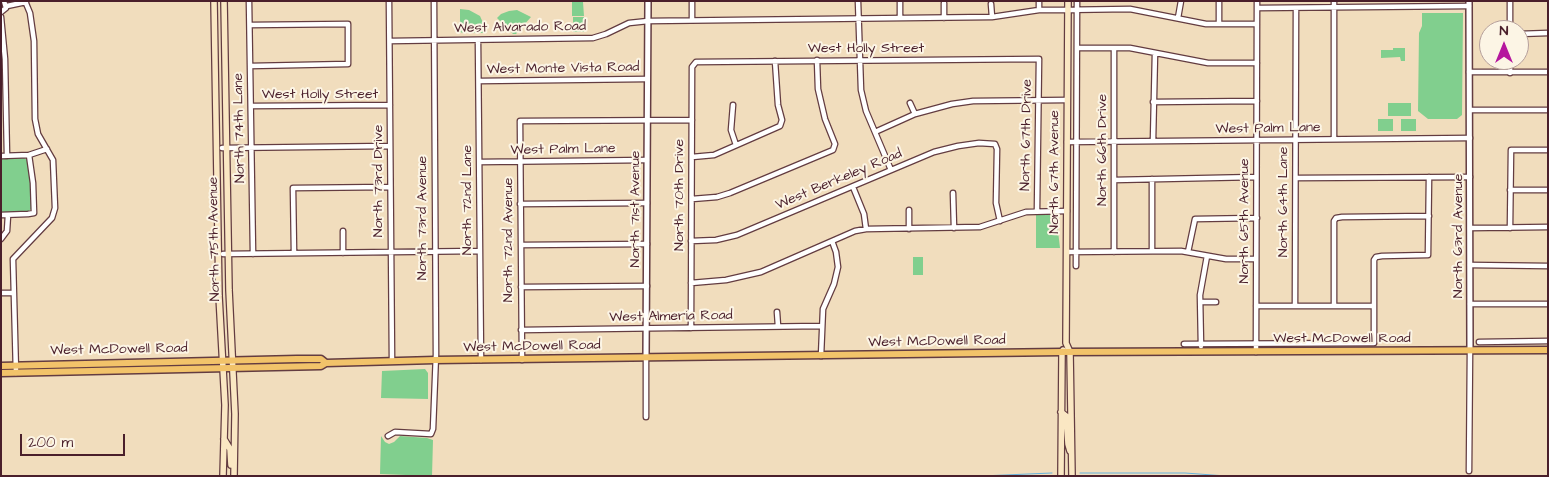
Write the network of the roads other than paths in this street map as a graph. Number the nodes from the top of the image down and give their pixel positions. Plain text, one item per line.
1 (214, 1) edge
2 (224, 1) edge
3 (249, 1) edge
4 (389, 1) edge
5 (434, 1) edge
6 (648, 1) edge
7 (692, 1) edge
8 (858, 1) edge
9 (900, 1) edge
10 (1039, 1) edge
11 (1068, 1) edge
12 (1077, 1) edge
13 (1181, 1) edge
14 (1219, 1) edge
15 (1258, 1) edge
16 (1334, 1) edge
17 (1510, 1) edge
18 (25, 2) edge
19 (944, 3) dead end
20 (1469, 3) edge
21 (5, 4) edge
22 (991, 4) dead end
23 (1334, 7) junction
24 (1258, 8) junction
25 (1296, 8) junction
26 (1068, 9) junction
27 (1077, 9) junction
28 (1039, 10) junction
29 (1, 12) edge
30 (1, 17) edge
31 (992, 17) junction
32 (858, 18) junction
33 (900, 18) junction
34 (944, 18) junction
35 (1178, 18) junction
36 (692, 20) junction
37 (1510, 20) edge
38 (648, 21) junction
39 (1219, 24) junction
40 (1257, 24) junction
41 (250, 25) junction
42 (224, 28) junction
43 (1548, 33) edge
44 (1529, 34) edge
45 (478, 40) junction
46 (3, 41) edge
47 (390, 41) junction
48 (434, 41) junction
49 (215, 46) junction
50 (1077, 48) junction
51 (1114, 48) junction
52 (1155, 53) junction
53 (1039, 59) joint
54 (817, 60) junction
55 (859, 60) junction
56 (775, 61) junction
57 (694, 63) joint
58 (1257, 63) junction
59 (250, 66) junction
60 (1469, 72) junction
61 (1548, 72) edge
62 (1510, 73) joint
63 (647, 79) junction
64 (479, 81) junction
65 (225, 96) junction
66 (1039, 100) junction
67 (1068, 100) junction
68 (1257, 101) junction
69 (1153, 102) junction
70 (910, 103) dead end
71 (390, 105) junction
72 (733, 105) dead end
73 (251, 106) junction
74 (1470, 110) junction
75 (1548, 110) edge
76 (915, 114) junction
77 (647, 120) junction
78 (692, 120) junction
79 (875, 132) junction
80 (1470, 138) junction
81 (1296, 139) junction
82 (1334, 139) junction
83 (1257, 140) junction
84 (1153, 141) junction
85 (1067, 142) junction
86 (1077, 142) junction
87 (1113, 142) junction
88 (736, 145) junction
89 (390, 146) junction
90 (224, 148) junction
91 (252, 148) junction
92 (47, 149) junction
93 (1548, 150) edge
94 (29, 155) junction
95 (4, 156) edge
96 (692, 157) junction
97 (647, 160) junction
98 (480, 162) junction
99 (520, 162) junction
100 (891, 170) junction
101 (1256, 177) junction
102 (1429, 177) junction
103 (1470, 177) junction
104 (1296, 178) junction
105 (1152, 179) junction
106 (1114, 180) junction
107 (390, 187) junction
108 (853, 187) junction
109 (1510, 190) junction
110 (1548, 190) edge
111 (953, 193) dead end
112 (692, 199) junction
113 (647, 203) junction
114 (520, 204) junction
115 (908, 210) dead end
116 (1037, 211) junction
117 (1067, 211) junction
118 (1, 215) edge
119 (8, 215) junction
120 (1429, 216) junction
121 (1256, 218) junction
122 (1000, 221) junction
123 (954, 228) junction
124 (1470, 228) junction
125 (1510, 228) junction
126 (1548, 228) edge
127 (866, 229) junction
128 (909, 229) junction
129 (4, 231) edge
130 (343, 231) dead end
131 (1, 239) edge
132 (691, 241) junction
133 (832, 241) junction
134 (647, 244) junction
135 (521, 245) junction
136 (480, 251) junction
137 (343, 252) junction
138 (391, 252) junction
139 (435, 252) junction
140 (1067, 252) junction
141 (1076, 252) junction
142 (1114, 252) junction
143 (1152, 252) junction
144 (1188, 252) junction
145 (294, 253) junction
146 (225, 254) junction
147 (253, 254) junction
148 (1207, 256) junction
149 (1256, 259) junction
150 (1470, 265) junction
151 (1076, 266) dead end
152 (1548, 266) edge
153 (691, 283) junction
154 (647, 286) junction
155 (521, 287) junction
156 (1, 293) edge
157 (14, 293) junction
158 (1201, 302) junction
159 (1216, 302) dead end
160 (1470, 304) junction
161 (1548, 304) edge
162 (1256, 306) junction
163 (1295, 306) junction
164 (1334, 306) junction
165 (1374, 306) junction
166 (777, 312) dead end
167 (778, 326) junction
168 (821, 326) junction
169 (691, 328) junction
170 (646, 329) junction
171 (521, 330) junction
172 (1548, 341) edge
173 (1479, 342) dead end
174 (1066, 344) junction
175 (1184, 344) dead end
176 (1201, 344) junction
177 (1256, 344) junction
178 (1470, 350) junction
179 (1548, 350) edge
180 (1062, 352) junction
181 (1070, 352) junction
182 (1201, 352) junction
183 (1256, 352) junction
184 (821, 356) junction
185 (646, 358) junction
186 (223, 360) junction
187 (232, 360) junction
188 (435, 360) junction
189 (481, 360) junction
190 (522, 360) junction
191 (392, 361) junction
192 (326, 363) junction
193 (16, 365) junction
194 (1, 366) edge
195 (224, 368) junction
196 (233, 368) junction
197 (1, 373) edge
198 (16, 373) junction
199 (1061, 412) junction
200 (646, 417) dead end
201 (388, 436) dead end
202 (224, 439) junction
203 (1072, 458) junction
204 (1469, 471) dead end
205 (223, 474) edge
206 (234, 475) edge
207 (1060, 476) edge
208 (1072, 476) edge

1 - 49 main road, North 75th Avenue
2 - 42 main road, North 75th Avenue
3 - 41 street, North 74th Lane
4 - 47 street, North 73rd Drive
5 - 48 street, North 73rd Avenue
6 - 38 street, North 71st Avenue
7 - 36 street
8 - 32 street
9 - 33 street
10 - 28 street
11 - 26 main road, North 67th Avenue
12 - 27 street, North 67th Avenue
13 - 35 street
14 - 39 street
15 - 24 street, North 65th Avenue
16 - 23 street
17 - 37 street
18 - 21 street
18 - 92 street
19 - 34 street
20 - 23 street
20 - 60 street, North 63rd Avenue
21 - 29 street
22 - 31 street
23 - 25 street
23 - 82 street
24 - 25 street
24 - 40 street, North 65th Avenue
25 - 81 street, North 64th Lane
26 - 27 street
26 - 28 street
26 - 67 main road, North 67th Avenue
27 - 35 street
27 - 50 street, North 67th Avenue
28 - 31 street
30 - 46 street
31 - 34 street
32 - 33 street
32 - 36 street
32 - 55 street
33 - 34 street
35 - 39 street
36 - 38 street
38 - 45 street, West Alvarado Road
38 - 63 street, North 71st Avenue
39 - 40 street
40 - 58 street, North 65th Avenue
41 - 59 street, North 74th Lane
41 - 59 street
42 - 49 main road
42 - 65 main road, North 75th Avenue
43 - 44 street
45 - 48 street, West Alvarado Road
45 - 64 street, North 72nd Lane
46 - 95 street
47 - 48 street, West Alvarado Road
47 - 71 street, North 73rd Drive
48 - 139 street, North 73rd Avenue
49 - 65 main road
49 - 186 main road, North 75th Avenue
50 - 51 street
50 - 86 street, North 67th Avenue
51 - 52 street
51 - 87 street, North 66th Drive
52 - 58 street
52 - 69 street
53 - 55 street, West Holly Street
53 - 66 street, North 67th Drive
54 - 55 street, West Holly Street
54 - 56 street, West Holly Street
54 - 112 street
55 - 79 street
56 - 57 street, West Holly Street
56 - 88 street
57 - 78 street, North 70th Drive
58 - 68 street, North 65th Avenue
59 - 73 street, North 74th Lane
60 - 62 street
60 - 74 street, North 63rd Avenue
61 - 62 street
63 - 64 street, West Monte Vista Road
63 - 77 street, North 71st Avenue
64 - 98 street, North 72nd Lane
65 - 90 main road, North 75th Avenue
66 - 67 street
66 - 76 street
66 - 116 street, North 67th Drive
67 - 85 main road, North 67th Avenue
68 - 69 street
68 - 83 street, North 65th Avenue
69 - 84 street
70 - 76 street
71 - 73 street, West Holly Street
71 - 89 street, North 73rd Drive
72 - 88 street
73 - 91 street, North 74th Lane
74 - 75 street
74 - 80 street, North 63rd Avenue
76 - 79 street
77 - 78 street
77 - 97 street, North 71st Avenue
77 - 99 street, North 72nd Avenue
78 - 96 street, North 70th Drive
79 - 100 street
80 - 82 street, West Palm Lane
80 - 103 street, North 63rd Avenue
81 - 82 street, West Palm Lane
81 - 83 street, West Palm Lane
81 - 104 street, North 64th Lane
83 - 84 street, West Palm Lane
83 - 101 street, North 65th Avenue
84 - 87 street, West Palm Lane
85 - 86 street, West Palm Lane
85 - 117 main road, North 67th Avenue
86 - 87 street, West Palm Lane
86 - 141 street, North 67th Avenue
87 - 106 street, North 66th Drive
88 - 96 street
89 - 91 street
89 - 107 street, North 73rd Drive
90 - 91 street
90 - 146 main road, North 75th Avenue
91 - 147 street, North 74th Lane
92 - 94 street
92 - 157 street
93 - 109 street
94 - 95 street
94 - 119 street
96 - 112 street, North 70th Drive
97 - 99 street, West Palm Lane
97 - 113 street, North 71st Avenue
98 - 99 street, West Palm Lane
98 - 136 street, North 72nd Lane
99 - 114 street, North 72nd Avenue
100 - 108 street, West Berkeley Road
100 - 122 street, West Berkeley Road
101 - 105 street
101 - 121 street, North 65th Avenue
102 - 103 street
102 - 104 street
102 - 120 street
103 - 124 street, North 63rd Avenue
104 - 163 street, North 64th Lane
105 - 106 street
105 - 143 street
106 - 142 street, North 66th Drive
107 - 138 street, North 73rd Drive
107 - 145 street
108 - 127 street
108 - 132 street, West Berkeley Road
109 - 110 street
109 - 125 street
111 - 123 street
112 - 132 street, North 70th Drive
113 - 114 street
113 - 134 street, North 71st Avenue
114 - 135 street, North 72nd Avenue
115 - 128 street
116 - 117 street
116 - 122 street
117 - 140 main road, North 67th Avenue
118 - 119 street
119 - 129 street
120 - 164 street
120 - 165 street
121 - 144 street
121 - 149 street, North 65th Avenue
122 - 123 street
123 - 128 street
124 - 125 street
124 - 150 street, North 63rd Avenue
125 - 126 street
127 - 128 street
127 - 133 street
129 - 131 street
130 - 137 street
132 - 153 street, North 70th Drive
133 - 153 street
133 - 168 street
134 - 135 street
134 - 154 street, North 71st Avenue
135 - 155 street, North 72nd Avenue
136 - 139 street
136 - 189 street, North 72nd Lane
137 - 138 street
137 - 145 street
138 - 139 street
138 - 191 street, North 73rd Drive
139 - 188 street, North 73rd Avenue
140 - 141 street
140 - 174 main road, North 67th Avenue
141 - 142 street
141 - 151 street, North 67th Avenue
142 - 143 street
143 - 144 street
144 - 148 street
145 - 147 street
146 - 147 street
146 - 187 main road, North 75th Avenue
148 - 149 street
148 - 158 street
149 - 162 street, North 65th Avenue
150 - 152 street
150 - 160 street, North 63rd Avenue
153 - 169 street, North 70th Drive
154 - 155 street
154 - 170 street, North 71st Avenue
155 - 171 street, North 72nd Avenue
156 - 157 street
157 - 193 street
158 - 159 street
158 - 176 street
160 - 161 street
160 - 178 street, North 63rd Avenue
162 - 163 street
162 - 177 street, North 65th Avenue
163 - 164 street
164 - 165 street
165 - 177 street, West McDowell Road
166 - 167 street
167 - 168 street, West Almeria Road
167 - 169 street, West Almeria Road
168 - 184 street
169 - 170 street, West Almeria Road
170 - 171 street, West Almeria Road
170 - 185 street, North 71st Avenue
171 - 190 street, North 72nd Avenue
172 - 173 street
174 - 180 main road, North 67th Avenue
174 - 181 main road, North 67th Avenue
175 - 176 street, West McDowell Road
176 - 177 street, West McDowell Road
176 - 182 street
177 - 183 street, North 65th Avenue
178 - 179 main road, West McDowell Road
178 - 183 main road, West McDowell Road
178 - 204 street, North 63rd Avenue
180 - 181 main road, West McDowell Road
180 - 184 main road, West McDowell Road
180 - 199 main road, North 67th Avenue
181 - 182 main road, West McDowell Road
181 - 203 main road, North 67th Avenue
182 - 183 main road, West McDowell Road
184 - 185 main road, West McDowell Road
185 - 190 main road, West McDowell Road
185 - 200 street, North 71st Avenue
186 - 187 main road, West McDowell Road
186 - 193 main road, West McDowell Road
186 - 195 main road, North 75th Avenue
187 - 192 main road, West McDowell Road
187 - 196 main road, North 75th Avenue
188 - 189 main road, West McDowell Road
188 - 191 main road, West McDowell Road
188 - 201 street, North 73rd Avenue
189 - 190 main road, West McDowell Road
191 - 192 main road, West McDowell Road
192 - 196 main road, West McDowell Road
193 - 194 main road, West McDowell Road
193 - 198 street
195 - 196 main road, West McDowell Road
195 - 198 main road, West McDowell Road
195 - 202 main road, North 75th Avenue
196 - 206 main road, North 75th Avenue
197 - 198 main road, West McDowell Road
199 - 203 main road
199 - 207 main road, North 67th Avenue
202 - 205 main road, North 75th Avenue
202 - 206 main road
203 - 208 main road, North 67th Avenue

